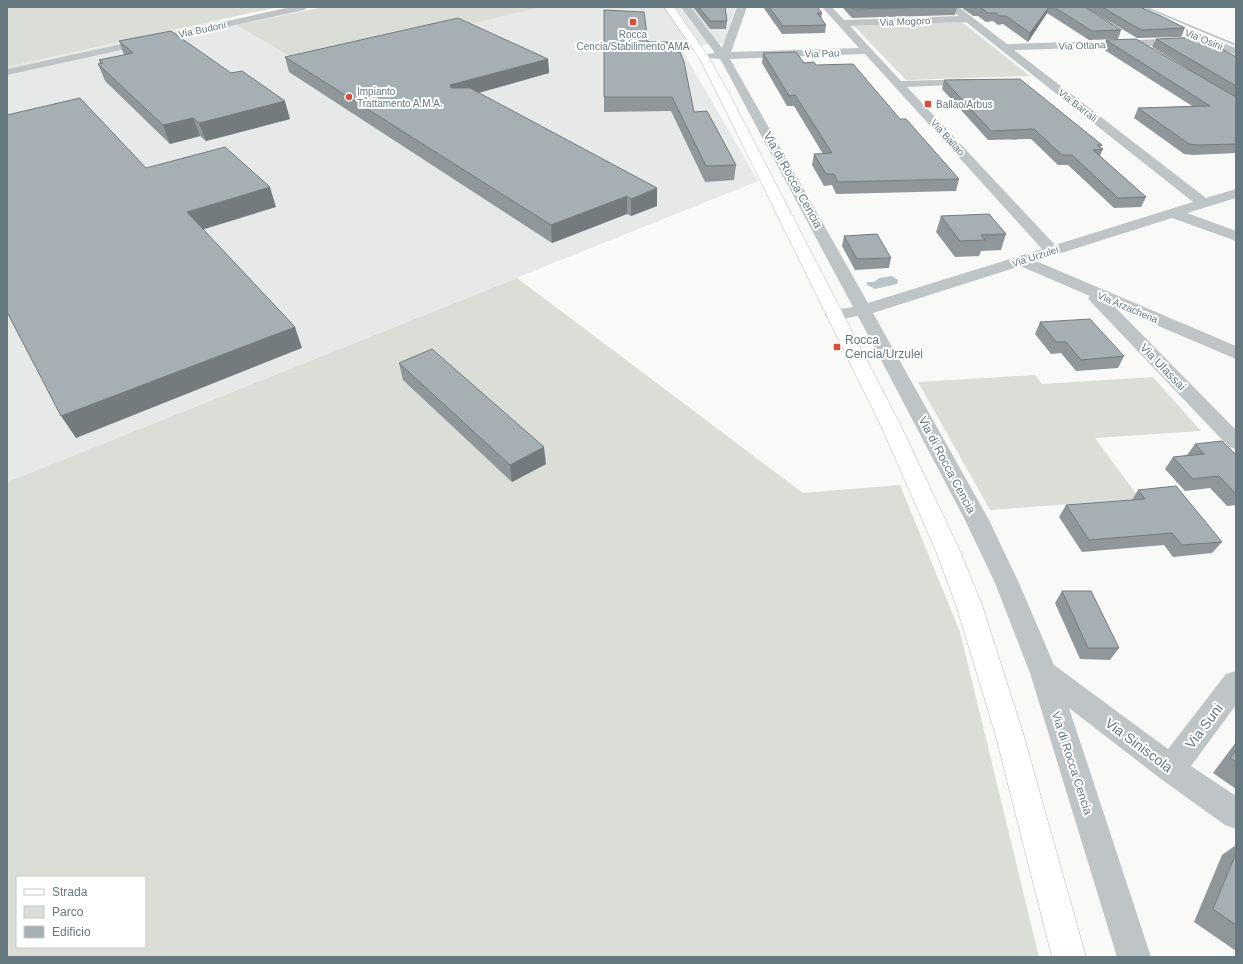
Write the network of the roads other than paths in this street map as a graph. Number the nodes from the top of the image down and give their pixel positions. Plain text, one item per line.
1 (304, 7) edge
2 (669, 7) edge
3 (686, 7) edge
4 (742, 7) edge
5 (827, 7) edge
6 (953, 7) edge
7 (968, 19) junction
8 (842, 23) junction
9 (1114, 31) edge
10 (1188, 32) dead end
11 (1208, 41) junction
12 (1134, 43) junction
13 (1004, 47) junction
14 (869, 51) junction
15 (1236, 52) edge
16 (1154, 55) edge
17 (713, 56) junction
18 (7, 72) edge
19 (1029, 79) dead end
20 (1044, 79) junction
21 (983, 81) edge
22 (899, 84) junction
23 (753, 107) junction
24 (730, 108) junction
25 (1236, 193) edge
26 (1204, 203) junction
27 (1172, 213) junction
28 (1236, 236) edge
29 (1051, 250) junction
30 (1020, 260) junction
31 (1090, 291) junction
32 (864, 310) junction
33 (834, 315) junction
34 (1236, 353) edge
35 (1236, 442) edge
36 (1044, 674) junction
37 (1236, 683) edge
38 (1171, 769) junction
39 (1236, 814) edge
40 (1068, 957) edge
41 (1134, 957) edge

1 - 18 street, Via Budoni
2 - 17 main road, Via di Rocca Cencia
3 - 17 street, Via di Rocca Cencia
4 - 17 street
5 - 8 street, Via Ballao
6 - 7 street, Via Barrali
7 - 8 street, Via Mogoro
7 - 13 street, Via Barrali
8 - 14 street, Via Ballao
9 - 12 street
10 - 11 street, Via Osini
11 - 12 street, Via Ottana
11 - 15 street, Via Osini
12 - 13 street, Via Ottana
12 - 16 street
13 - 20 street, Via Barrali
14 - 17 street, Via Pau
14 - 22 street, Via Ballao
17 - 23 street, Via di Rocca Cencia
17 - 24 main road, Via di Rocca Cencia
19 - 20 street
20 - 26 street, Via Barrali
21 - 22 street
22 - 29 street, Via Ballao
23 - 24 street
23 - 32 street, Via di Rocca Cencia
24 - 33 main road, Via di Rocca Cencia
25 - 26 street, Via Urzulei
26 - 27 street, Via Urzulei
27 - 28 street
27 - 29 street, Via Urzulei
29 - 30 street, Via Urzulei
30 - 31 street, Via Arzachena
30 - 32 street, Via Urzulei
31 - 34 street, Via Arzachena
31 - 35 street, Via Ulassai
32 - 33 street, Via Urzulei
32 - 36 street, Via di Rocca Cencia
33 - 40 main road, Via di Rocca Cencia
36 - 38 street, Via Siniscola
36 - 41 street, Via di Rocca Cencia
37 - 38 street, Via Suni
38 - 39 street, Via Siniscola

